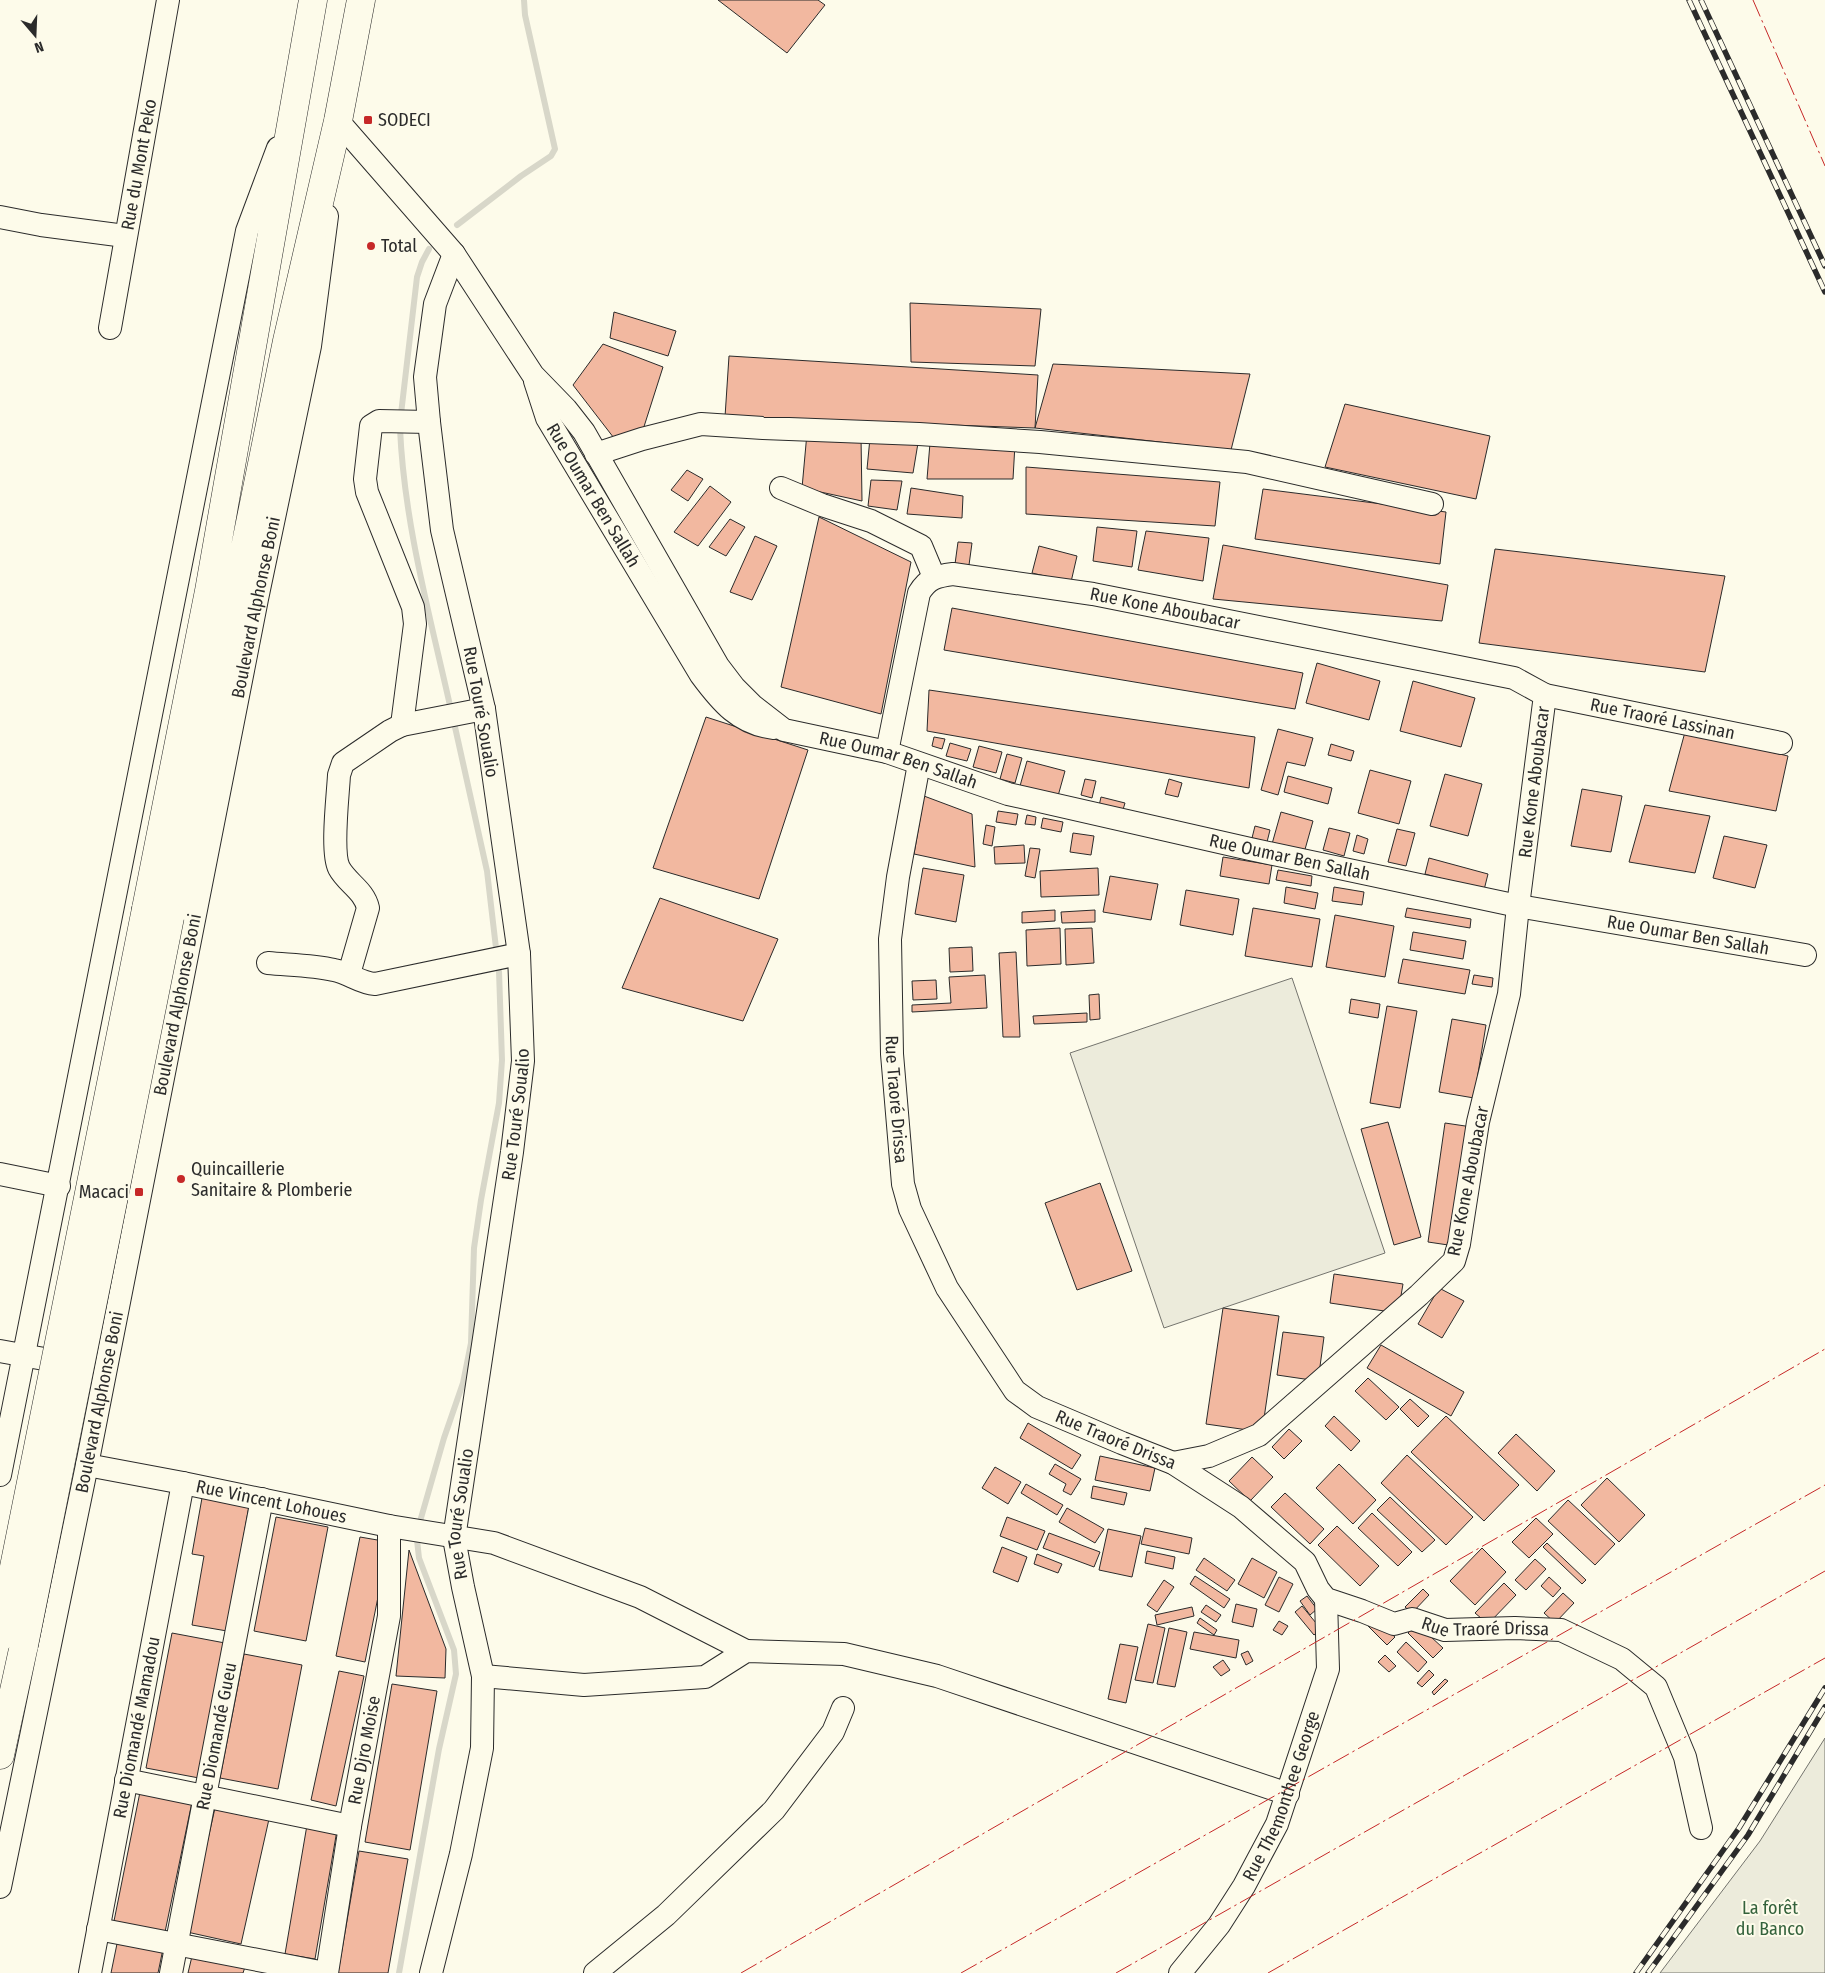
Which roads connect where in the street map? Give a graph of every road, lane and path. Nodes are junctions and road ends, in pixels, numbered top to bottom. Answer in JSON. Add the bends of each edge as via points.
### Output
{"nodes":[{"id":1,"x":313,"y":0,"type":"edge"},
{"id":2,"x":361,"y":0,"type":"edge"},
{"id":3,"x":164,"y":1,"type":"edge"},
{"id":4,"x":294,"y":105,"type":"junction"},
{"id":5,"x":338,"y":120,"type":"junction"},
{"id":6,"x":0,"y":217,"type":"edge"},
{"id":7,"x":126,"y":236,"type":"junction"},
{"id":8,"x":454,"y":254,"type":"junction"},
{"id":9,"x":110,"y":328,"type":"dead end"},
{"id":10,"x":533,"y":375,"type":"junction"},
{"id":11,"x":429,"y":422,"type":"junction"},
{"id":12,"x":596,"y":454,"type":"junction"},
{"id":13,"x":781,"y":488,"type":"dead end"},
{"id":14,"x":1432,"y":504,"type":"dead end"},
{"id":15,"x":934,"y":577,"type":"junction"},
{"id":16,"x":1546,"y":695,"type":"junction"},
{"id":17,"x":484,"y":709,"type":"junction"},
{"id":18,"x":402,"y":725,"type":"junction"},
{"id":19,"x":784,"y":730,"type":"junction"},
{"id":20,"x":1781,"y":743,"type":"dead end"},
{"id":21,"x":886,"y":752,"type":"junction"},
{"id":22,"x":919,"y":764,"type":"junction"},
{"id":23,"x":1518,"y":906,"type":"junction"},
{"id":24,"x":158,"y":913,"type":"junction"},
{"id":25,"x":519,"y":954,"type":"junction"},
{"id":26,"x":1804,"y":956,"type":"dead end"},
{"id":27,"x":268,"y":963,"type":"dead end"},
{"id":28,"x":349,"y":974,"type":"junction"},
{"id":29,"x":0,"y":1174,"type":"edge"},
{"id":30,"x":58,"y":1186,"type":"junction"},
{"id":31,"x":0,"y":1351,"type":"edge"},
{"id":32,"x":25,"y":1356,"type":"junction"},
{"id":33,"x":105,"y":1370,"type":"junction"},
{"id":34,"x":1173,"y":1463,"type":"junction"},
{"id":35,"x":87,"y":1465,"type":"junction"},
{"id":36,"x":0,"y":1475,"type":"edge"},
{"id":37,"x":183,"y":1482,"type":"junction"},
{"id":38,"x":262,"y":1499,"type":"junction"},
{"id":39,"x":389,"y":1526,"type":"junction"},
{"id":40,"x":454,"y":1538,"type":"junction"},
{"id":41,"x":1326,"y":1599,"type":"junction"},
{"id":42,"x":12,"y":1641,"type":"edge"},
{"id":43,"x":746,"y":1651,"type":"junction"},
{"id":44,"x":483,"y":1676,"type":"junction"},
{"id":45,"x":843,"y":1708,"type":"dead end"},
{"id":46,"x":0,"y":1755,"type":"edge"},
{"id":47,"x":126,"y":1780,"type":"junction"},
{"id":48,"x":1288,"y":1794,"type":"junction"},
{"id":49,"x":204,"y":1796,"type":"junction"},
{"id":50,"x":350,"y":1826,"type":"junction"},
{"id":51,"x":1701,"y":1828,"type":"dead end"},
{"id":52,"x":0,"y":1887,"type":"edge"},
{"id":53,"x":98,"y":1929,"type":"junction"},
{"id":54,"x":176,"y":1944,"type":"junction"},
{"id":55,"x":249,"y":1966,"type":"edge"},
{"id":56,"x":90,"y":1973,"type":"edge"},
{"id":57,"x":171,"y":1973,"type":"edge"},
{"id":58,"x":326,"y":1973,"type":"edge"},
{"id":59,"x":431,"y":1973,"type":"edge"},
{"id":60,"x":594,"y":1973,"type":"edge"},
{"id":61,"x":1180,"y":1973,"type":"edge"}],
"edges":[{"from":1,"to":4,"type":"main road","name":"Boulevard Alphonse Boni"},
{"from":2,"to":5,"type":"main road","name":"Boulevard Alphonse Boni"},
{"from":3,"to":7,"type":"street","name":"Rue du Mont Peko"},
{"from":4,"to":24,"type":"main road","name":"Boulevard Alphonse Boni"},
{"from":4,"to":30,"type":"street","name":"Boulevard Alphonse Boni","via":[[247,231]]},
{"from":5,"to":8,"type":"street","name":"Rue Oumar Ben Sallah"},
{"from":5,"to":24,"type":"main road","name":"Boulevard Alphonse Boni"},
{"from":5,"to":33,"type":"street","name":"Boulevard Alphonse Boni","via":[[310,346]]},
{"from":6,"to":7,"type":"street"},
{"from":7,"to":9,"type":"street","name":"Rue du Mont Peko"},
{"from":8,"to":10,"type":"street","name":"Rue Oumar Ben Sallah"},
{"from":8,"to":11,"type":"street","name":"Rue Touré Soualio","via":[[435,304],[425,377]]},
{"from":10,"to":12,"type":"street","name":"Rue Oumar Ben Sallah","via":[[566,409]]},
{"from":10,"to":19,"type":"street","name":"Rue Oumar Ben Sallah","via":[[547,418],[716,697],[737,716],[765,727]]},
{"from":11,"to":17,"type":"street","name":"Rue Touré Soualio","via":[[442,530]]},
{"from":11,"to":18,"type":"street","via":[[379,421],[372,426],[365,479],[367,492],[413,607],[415,624]]},
{"from":12,"to":14,"type":"street","via":[[701,424],[919,434],[1248,462]]},
{"from":12,"to":19,"type":"street","name":"Rue Oumar Ben Sallah","via":[[718,666],[753,706]]},
{"from":13,"to":15,"type":"street","via":[[871,520],[921,546]]},
{"from":15,"to":16,"type":"street","name":"Rue Kone Aboubacar","via":[[953,574],[1093,594],[1514,678]]},
{"from":15,"to":21,"type":"street","via":[[919,593]]},
{"from":16,"to":20,"type":"street","name":"Rue Traoré Lassinan"},
{"from":16,"to":23,"type":"street","name":"Rue Kone Aboubacar"},
{"from":17,"to":18,"type":"street"},
{"from":17,"to":25,"type":"street","name":"Rue Touré Soualio"},
{"from":18,"to":28,"type":"street","via":[[343,762],[338,775],[335,855],[339,868],[362,894],[368,908]]},
{"from":19,"to":21,"type":"street","name":"Rue Oumar Ben Sallah"},
{"from":21,"to":22,"type":"street","name":"Rue Oumar Ben Sallah"},
{"from":22,"to":23,"type":"street","name":"Rue Oumar Ben Sallah","via":[[1008,794]]},
{"from":22,"to":34,"type":"street","name":"Rue Traoré Drissa","via":[[890,940],[892,1054],[904,1184],[910,1209],[947,1288],[1015,1391],[1037,1407]]},
{"from":23,"to":26,"type":"street","name":"Rue Oumar Ben Sallah"},
{"from":23,"to":34,"type":"street","name":"Rue Kone Aboubacar","via":[[1509,994],[1478,1122],[1454,1261],[1260,1435],[1210,1456]]},
{"from":24,"to":42,"type":"main road","name":"Boulevard Alphonse Boni","bridge":true},
{"from":25,"to":28,"type":"street","via":[[375,984],[365,984]]},
{"from":25,"to":40,"type":"street","name":"Rue Touré Soualio","via":[[522,1061],[512,1152]]},
{"from":27,"to":28,"type":"street"},
{"from":29,"to":30,"type":"street"},
{"from":30,"to":32,"type":"street","name":"Boulevard Alphonse Boni"},
{"from":31,"to":32,"type":"street"},
{"from":32,"to":33,"type":"street"},
{"from":32,"to":36,"type":"street","name":"Boulevard Alphonse Boni"},
{"from":33,"to":35,"type":"street","name":"Boulevard Alphonse Boni"},
{"from":34,"to":41,"type":"street","name":"Rue Traoré Drissa","via":[[1241,1507],[1305,1562]]},
{"from":35,"to":37,"type":"street","name":"Rue Vincent Lohoues"},
{"from":35,"to":52,"type":"street","name":"Boulevard Alphonse Boni"},
{"from":37,"to":38,"type":"street","name":"Rue Vincent Lohoues"},
{"from":37,"to":47,"type":"street","name":"Rue Diomandé Mamadou"},
{"from":38,"to":39,"type":"street","name":"Rue Vincent Lohoues"},
{"from":38,"to":49,"type":"street","name":"Rue Diomandé Gueu"},
{"from":39,"to":40,"type":"street","name":"Rue Vincent Lohoues"},
{"from":39,"to":50,"type":"street","name":"Rue Djro Moise","via":[[389,1616]]},
{"from":40,"to":43,"type":"street","name":"Rue Vincent Lohoues","via":[[494,1543],[640,1597]]},
{"from":40,"to":44,"type":"street","name":"Rue Touré Soualio"},
{"from":41,"to":48,"type":"street","name":"Rue Themonthee George","via":[[1328,1669]]},
{"from":41,"to":51,"type":"street","name":"Rue Traoré Drissa","via":[[1394,1624],[1412,1619],[1445,1630],[1561,1630],[1622,1660],[1656,1686],[1685,1757]]},
{"from":42,"to":46,"type":"main road","name":"Boulevard Alphonse Boni"},
{"from":43,"to":44,"type":"street","via":[[705,1677],[584,1685]]},
{"from":43,"to":48,"type":"street","via":[[844,1654],[936,1676]]},
{"from":44,"to":59,"type":"street","name":"Rue Touré Soualio","via":[[482,1748],[461,1854]]},
{"from":45,"to":60,"type":"street","via":[[833,1732],[774,1810],[666,1915]]},
{"from":47,"to":49,"type":"street"},
{"from":47,"to":53,"type":"street","name":"Rue Diomandé Mamadou"},
{"from":48,"to":61,"type":"street","name":"Rue Themonthee George","via":[[1277,1824],[1244,1886],[1219,1925]]},
{"from":49,"to":50,"type":"street"},
{"from":49,"to":54,"type":"street","name":"Rue Diomandé Gueu"},
{"from":50,"to":58,"type":"street","name":"Rue Djro Moise"},
{"from":53,"to":54,"type":"street"},
{"from":53,"to":56,"type":"street","name":"Rue Diomandé Mamadou"},
{"from":54,"to":55,"type":"street"},
{"from":54,"to":57,"type":"street","name":"Rue Diomandé Gueu"},
{"from":55,"to":58,"type":"street"}]}
